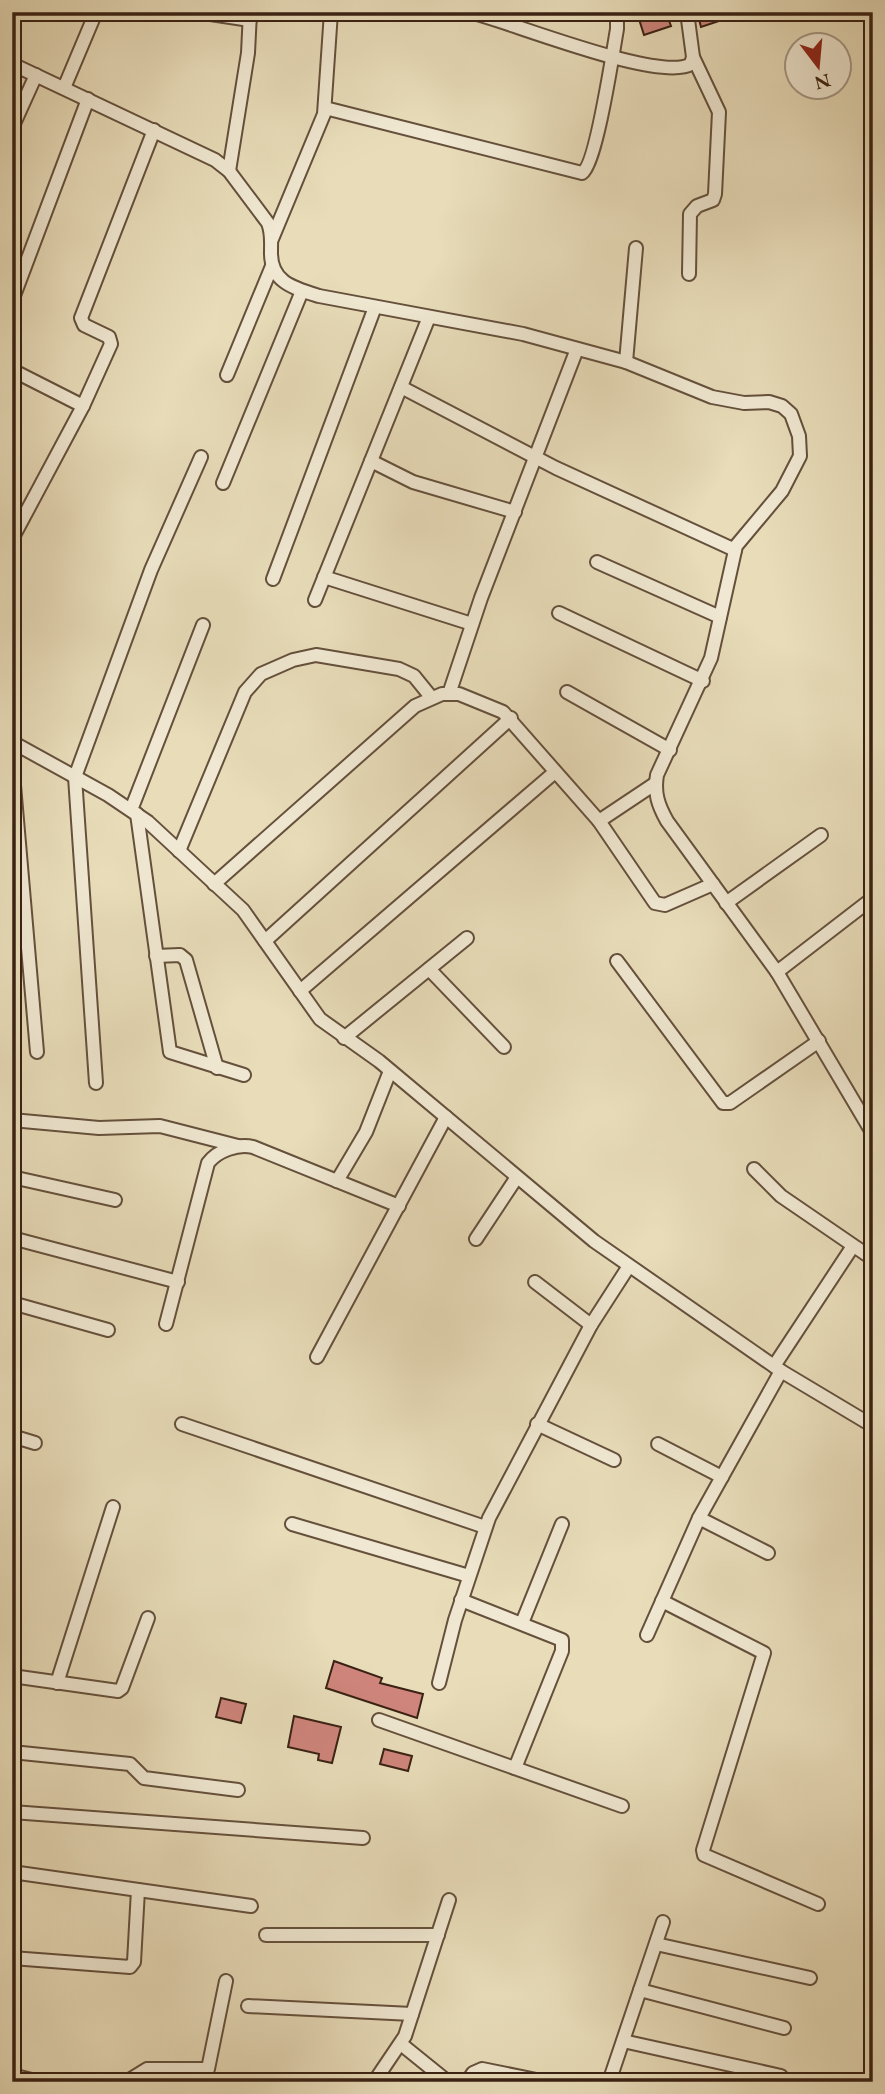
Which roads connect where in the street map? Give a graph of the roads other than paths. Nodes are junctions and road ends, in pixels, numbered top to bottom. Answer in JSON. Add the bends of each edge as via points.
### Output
{"nodes":[{"id":1,"x":96,"y":12,"type":"edge"},
{"id":2,"x":331,"y":12,"type":"edge"},
{"id":3,"x":470,"y":12,"type":"edge"},
{"id":4,"x":687,"y":12,"type":"edge"},
{"id":5,"x":204,"y":13,"type":"edge"},
{"id":6,"x":615,"y":14,"type":"edge"},
{"id":7,"x":250,"y":16,"type":"edge"},
{"id":8,"x":611,"y":57,"type":"junction"},
{"id":9,"x":694,"y":57,"type":"junction"},
{"id":10,"x":12,"y":64,"type":"edge"},
{"id":11,"x":36,"y":75,"type":"junction"},
{"id":12,"x":64,"y":88,"type":"junction"},
{"id":13,"x":88,"y":99,"type":"junction"},
{"id":14,"x":325,"y":108,"type":"junction"},
{"id":15,"x":12,"y":128,"type":"edge"},
{"id":16,"x":154,"y":130,"type":"junction"},
{"id":17,"x":229,"y":171,"type":"junction"},
{"id":18,"x":272,"y":239,"type":"junction"},
{"id":19,"x":636,"y":248,"type":"dead end"},
{"id":20,"x":272,"y":266,"type":"junction"},
{"id":21,"x":689,"y":274,"type":"dead end"},
{"id":22,"x":302,"y":291,"type":"junction"},
{"id":23,"x":12,"y":301,"type":"edge"},
{"id":24,"x":375,"y":307,"type":"junction"},
{"id":25,"x":429,"y":317,"type":"junction"},
{"id":26,"x":578,"y":349,"type":"junction"},
{"id":27,"x":626,"y":362,"type":"junction"},
{"id":28,"x":12,"y":370,"type":"edge"},
{"id":29,"x":227,"y":375,"type":"dead end"},
{"id":30,"x":401,"y":387,"type":"junction"},
{"id":31,"x":83,"y":406,"type":"junction"},
{"id":32,"x":201,"y":457,"type":"dead end"},
{"id":33,"x":537,"y":458,"type":"junction"},
{"id":34,"x":371,"y":461,"type":"junction"},
{"id":35,"x":223,"y":483,"type":"dead end"},
{"id":36,"x":515,"y":512,"type":"junction"},
{"id":37,"x":12,"y":539,"type":"edge"},
{"id":38,"x":735,"y":550,"type":"junction"},
{"id":39,"x":597,"y":562,"type":"dead end"},
{"id":40,"x":324,"y":577,"type":"junction"},
{"id":41,"x":273,"y":579,"type":"dead end"},
{"id":42,"x":315,"y":600,"type":"dead end"},
{"id":43,"x":559,"y":613,"type":"dead end"},
{"id":44,"x":720,"y":617,"type":"junction"},
{"id":45,"x":472,"y":624,"type":"junction"},
{"id":46,"x":203,"y":625,"type":"dead end"},
{"id":47,"x":703,"y":681,"type":"junction"},
{"id":48,"x":567,"y":692,"type":"dead end"},
{"id":49,"x":449,"y":694,"type":"junction"},
{"id":50,"x":431,"y":697,"type":"junction"},
{"id":51,"x":511,"y":718,"type":"junction"},
{"id":52,"x":12,"y":742,"type":"edge"},
{"id":53,"x":670,"y":750,"type":"junction"},
{"id":54,"x":12,"y":762,"type":"edge"},
{"id":55,"x":555,"y":772,"type":"junction"},
{"id":56,"x":75,"y":777,"type":"junction"},
{"id":57,"x":656,"y":783,"type":"junction"},
{"id":58,"x":134,"y":812,"type":"junction"},
{"id":59,"x":599,"y":821,"type":"junction"},
{"id":60,"x":821,"y":835,"type":"dead end"},
{"id":61,"x":179,"y":851,"type":"junction"},
{"id":62,"x":214,"y":884,"type":"junction"},
{"id":63,"x":713,"y":884,"type":"junction"},
{"id":64,"x":873,"y":898,"type":"edge"},
{"id":65,"x":726,"y":903,"type":"junction"},
{"id":66,"x":467,"y":938,"type":"dead end"},
{"id":67,"x":265,"y":941,"type":"junction"},
{"id":68,"x":156,"y":956,"type":"junction"},
{"id":69,"x":617,"y":961,"type":"dead end"},
{"id":70,"x":429,"y":969,"type":"junction"},
{"id":71,"x":777,"y":972,"type":"junction"},
{"id":72,"x":300,"y":991,"type":"junction"},
{"id":73,"x":344,"y":1038,"type":"junction"},
{"id":74,"x":820,"y":1041,"type":"junction"},
{"id":75,"x":504,"y":1047,"type":"dead end"},
{"id":76,"x":37,"y":1052,"type":"dead end"},
{"id":77,"x":217,"y":1068,"type":"junction"},
{"id":78,"x":390,"y":1071,"type":"junction"},
{"id":79,"x":244,"y":1075,"type":"dead end"},
{"id":80,"x":96,"y":1083,"type":"dead end"},
{"id":81,"x":446,"y":1117,"type":"junction"},
{"id":82,"x":12,"y":1120,"type":"edge"},
{"id":83,"x":873,"y":1134,"type":"edge"},
{"id":84,"x":239,"y":1146,"type":"junction"},
{"id":85,"x":754,"y":1169,"type":"dead end"},
{"id":86,"x":12,"y":1177,"type":"edge"},
{"id":87,"x":517,"y":1177,"type":"junction"},
{"id":88,"x":337,"y":1181,"type":"junction"},
{"id":89,"x":115,"y":1200,"type":"dead end"},
{"id":90,"x":399,"y":1206,"type":"junction"},
{"id":91,"x":12,"y":1238,"type":"edge"},
{"id":92,"x":476,"y":1239,"type":"dead end"},
{"id":93,"x":853,"y":1246,"type":"junction"},
{"id":94,"x":873,"y":1259,"type":"edge"},
{"id":95,"x":629,"y":1266,"type":"junction"},
{"id":96,"x":178,"y":1282,"type":"junction"},
{"id":97,"x":535,"y":1282,"type":"dead end"},
{"id":98,"x":12,"y":1303,"type":"edge"},
{"id":99,"x":166,"y":1324,"type":"dead end"},
{"id":100,"x":591,"y":1325,"type":"junction"},
{"id":101,"x":108,"y":1330,"type":"dead end"},
{"id":102,"x":317,"y":1357,"type":"dead end"},
{"id":103,"x":778,"y":1369,"type":"junction"},
{"id":104,"x":182,"y":1424,"type":"dead end"},
{"id":105,"x":537,"y":1424,"type":"junction"},
{"id":106,"x":873,"y":1426,"type":"edge"},
{"id":107,"x":12,"y":1436,"type":"edge"},
{"id":108,"x":35,"y":1443,"type":"dead end"},
{"id":109,"x":658,"y":1444,"type":"dead end"},
{"id":110,"x":614,"y":1460,"type":"dead end"},
{"id":111,"x":722,"y":1477,"type":"junction"},
{"id":112,"x":113,"y":1507,"type":"dead end"},
{"id":113,"x":699,"y":1518,"type":"junction"},
{"id":114,"x":292,"y":1524,"type":"dead end"},
{"id":115,"x":562,"y":1524,"type":"dead end"},
{"id":116,"x":485,"y":1527,"type":"junction"},
{"id":117,"x":768,"y":1553,"type":"dead end"},
{"id":118,"x":469,"y":1576,"type":"junction"},
{"id":119,"x":461,"y":1600,"type":"junction"},
{"id":120,"x":662,"y":1601,"type":"junction"},
{"id":121,"x":148,"y":1618,"type":"dead end"},
{"id":122,"x":522,"y":1623,"type":"junction"},
{"id":123,"x":647,"y":1635,"type":"dead end"},
{"id":124,"x":12,"y":1676,"type":"edge"},
{"id":125,"x":57,"y":1683,"type":"junction"},
{"id":126,"x":439,"y":1683,"type":"dead end"},
{"id":127,"x":379,"y":1720,"type":"dead end"},
{"id":128,"x":12,"y":1752,"type":"edge"},
{"id":129,"x":515,"y":1768,"type":"junction"},
{"id":130,"x":238,"y":1790,"type":"dead end"},
{"id":131,"x":622,"y":1805,"type":"dead end"},
{"id":132,"x":12,"y":1812,"type":"edge"},
{"id":133,"x":363,"y":1838,"type":"dead end"},
{"id":134,"x":12,"y":1872,"type":"edge"},
{"id":135,"x":138,"y":1890,"type":"junction"},
{"id":136,"x":449,"y":1900,"type":"dead end"},
{"id":137,"x":818,"y":1904,"type":"dead end"},
{"id":138,"x":251,"y":1906,"type":"dead end"},
{"id":139,"x":663,"y":1922,"type":"dead end"},
{"id":140,"x":438,"y":1935,"type":"junction"},
{"id":141,"x":266,"y":1936,"type":"dead end"},
{"id":142,"x":656,"y":1944,"type":"junction"},
{"id":143,"x":12,"y":1958,"type":"edge"},
{"id":144,"x":810,"y":1978,"type":"dead end"},
{"id":145,"x":226,"y":1981,"type":"dead end"},
{"id":146,"x":640,"y":1990,"type":"junction"},
{"id":147,"x":248,"y":2006,"type":"dead end"},
{"id":148,"x":412,"y":2014,"type":"junction"},
{"id":149,"x":784,"y":2028,"type":"dead end"},
{"id":150,"x":623,"y":2041,"type":"junction"},
{"id":151,"x":401,"y":2044,"type":"junction"},
{"id":152,"x":12,"y":2075,"type":"edge"},
{"id":153,"x":781,"y":2076,"type":"dead end"},
{"id":154,"x":39,"y":2082,"type":"edge"},
{"id":155,"x":126,"y":2082,"type":"edge"},
{"id":156,"x":374,"y":2082,"type":"edge"},
{"id":157,"x":449,"y":2082,"type":"edge"},
{"id":158,"x":467,"y":2082,"type":"edge"},
{"id":159,"x":546,"y":2082,"type":"edge"},
{"id":160,"x":608,"y":2082,"type":"edge"}],
"edges":[{"from":1,"to":12,"type":"street"},
{"from":2,"to":14,"type":"street"},
{"from":3,"to":8,"type":"street"},
{"from":4,"to":9,"type":"street"},
{"from":5,"to":7,"type":"street"},
{"from":6,"to":8,"type":"street"},
{"from":7,"to":17,"type":"street"},
{"from":8,"to":9,"type":"street","via":[[678,69],[691,64]]},
{"from":8,"to":14,"type":"street","via":[[589,168],[582,173]]},
{"from":9,"to":21,"type":"street","via":[[715,100],[720,124],[713,200],[690,214]]},
{"from":10,"to":11,"type":"street"},
{"from":11,"to":12,"type":"street"},
{"from":11,"to":15,"type":"street"},
{"from":12,"to":13,"type":"street"},
{"from":13,"to":16,"type":"street"},
{"from":13,"to":23,"type":"street"},
{"from":14,"to":18,"type":"street"},
{"from":16,"to":17,"type":"street"},
{"from":16,"to":31,"type":"street","via":[[82,315],[84,325],[111,340]]},
{"from":17,"to":18,"type":"street","via":[[268,223]]},
{"from":18,"to":20,"type":"street"},
{"from":19,"to":27,"type":"street"},
{"from":20,"to":22,"type":"street","via":[[278,279]]},
{"from":20,"to":29,"type":"street"},
{"from":22,"to":24,"type":"street"},
{"from":22,"to":35,"type":"street"},
{"from":24,"to":25,"type":"street"},
{"from":24,"to":41,"type":"street"},
{"from":25,"to":26,"type":"street"},
{"from":25,"to":30,"type":"street"},
{"from":26,"to":27,"type":"street"},
{"from":26,"to":33,"type":"street"},
{"from":27,"to":38,"type":"street","via":[[727,402],[769,402],[791,414],[799,436],[797,466]]},
{"from":28,"to":31,"type":"street"},
{"from":30,"to":33,"type":"street"},
{"from":30,"to":34,"type":"street"},
{"from":31,"to":37,"type":"street"},
{"from":32,"to":56,"type":"street","via":[[151,570]]},
{"from":33,"to":36,"type":"street"},
{"from":33,"to":38,"type":"street"},
{"from":34,"to":36,"type":"street","via":[[413,482]]},
{"from":34,"to":40,"type":"street"},
{"from":36,"to":45,"type":"street"},
{"from":38,"to":44,"type":"street"},
{"from":39,"to":44,"type":"street"},
{"from":40,"to":42,"type":"street"},
{"from":40,"to":45,"type":"street"},
{"from":43,"to":47,"type":"street"},
{"from":44,"to":47,"type":"street"},
{"from":45,"to":49,"type":"street"},
{"from":46,"to":58,"type":"street"},
{"from":47,"to":53,"type":"street"},
{"from":48,"to":53,"type":"street"},
{"from":49,"to":50,"type":"street"},
{"from":49,"to":51,"type":"street"},
{"from":50,"to":61,"type":"street","via":[[414,676],[399,669],[316,656],[261,674],[245,692]]},
{"from":50,"to":62,"type":"street","via":[[415,706]]},
{"from":51,"to":55,"type":"street"},
{"from":51,"to":67,"type":"street"},
{"from":52,"to":56,"type":"street"},
{"from":53,"to":57,"type":"street"},
{"from":54,"to":76,"type":"street"},
{"from":55,"to":59,"type":"street"},
{"from":55,"to":72,"type":"street"},
{"from":56,"to":58,"type":"street"},
{"from":56,"to":80,"type":"street"},
{"from":57,"to":59,"type":"street"},
{"from":57,"to":63,"type":"street","via":[[657,803],[667,821]]},
{"from":58,"to":61,"type":"street"},
{"from":58,"to":68,"type":"street"},
{"from":59,"to":63,"type":"street","via":[[655,904],[665,905]]},
{"from":60,"to":65,"type":"street"},
{"from":61,"to":62,"type":"street"},
{"from":62,"to":67,"type":"street","via":[[243,910]]},
{"from":63,"to":65,"type":"street"},
{"from":64,"to":71,"type":"street"},
{"from":65,"to":71,"type":"street"},
{"from":66,"to":70,"type":"street"},
{"from":67,"to":72,"type":"street"},
{"from":68,"to":77,"type":"street","via":[[186,960]]},
{"from":68,"to":77,"type":"street","via":[[170,1052]]},
{"from":69,"to":74,"type":"street","via":[[723,1103]]},
{"from":70,"to":73,"type":"street"},
{"from":70,"to":75,"type":"street"},
{"from":71,"to":74,"type":"street"},
{"from":72,"to":73,"type":"street","via":[[320,1018]]},
{"from":73,"to":78,"type":"street"},
{"from":74,"to":83,"type":"street"},
{"from":77,"to":79,"type":"street"},
{"from":78,"to":81,"type":"street"},
{"from":78,"to":88,"type":"street","via":[[366,1132]]},
{"from":81,"to":87,"type":"street"},
{"from":81,"to":90,"type":"street"},
{"from":82,"to":84,"type":"street","via":[[110,1129],[160,1126]]},
{"from":84,"to":88,"type":"street","via":[[253,1147]]},
{"from":84,"to":96,"type":"street","via":[[208,1163]]},
{"from":85,"to":93,"type":"street","via":[[781,1196]]},
{"from":86,"to":89,"type":"street"},
{"from":87,"to":92,"type":"street"},
{"from":87,"to":95,"type":"street"},
{"from":88,"to":90,"type":"street"},
{"from":90,"to":102,"type":"street"},
{"from":91,"to":96,"type":"street"},
{"from":93,"to":94,"type":"street"},
{"from":93,"to":103,"type":"street"},
{"from":95,"to":100,"type":"street"},
{"from":95,"to":103,"type":"street"},
{"from":96,"to":99,"type":"street"},
{"from":97,"to":100,"type":"street"},
{"from":98,"to":101,"type":"street"},
{"from":100,"to":105,"type":"street"},
{"from":103,"to":106,"type":"street"},
{"from":103,"to":111,"type":"street"},
{"from":104,"to":116,"type":"street"},
{"from":105,"to":110,"type":"street"},
{"from":105,"to":116,"type":"street"},
{"from":107,"to":108,"type":"street"},
{"from":109,"to":111,"type":"street"},
{"from":111,"to":113,"type":"street"},
{"from":112,"to":125,"type":"street"},
{"from":113,"to":117,"type":"street"},
{"from":113,"to":120,"type":"street"},
{"from":114,"to":118,"type":"street"},
{"from":115,"to":122,"type":"street"},
{"from":116,"to":118,"type":"street"},
{"from":118,"to":119,"type":"street"},
{"from":119,"to":122,"type":"street"},
{"from":119,"to":126,"type":"street"},
{"from":120,"to":123,"type":"street"},
{"from":120,"to":137,"type":"street","via":[[764,1653],[704,1855]]},
{"from":121,"to":125,"type":"street","via":[[118,1691]]},
{"from":122,"to":129,"type":"street","via":[[559,1637],[564,1646]]},
{"from":124,"to":125,"type":"street"},
{"from":127,"to":129,"type":"street"},
{"from":128,"to":130,"type":"street","via":[[130,1764],[144,1778]]},
{"from":129,"to":131,"type":"street"},
{"from":132,"to":133,"type":"street"},
{"from":134,"to":135,"type":"street"},
{"from":135,"to":138,"type":"street"},
{"from":135,"to":143,"type":"street","via":[[130,1967]]},
{"from":136,"to":140,"type":"street"},
{"from":139,"to":142,"type":"street"},
{"from":140,"to":141,"type":"street"},
{"from":140,"to":148,"type":"street"},
{"from":142,"to":144,"type":"street"},
{"from":142,"to":146,"type":"street"},
{"from":145,"to":155,"type":"street","via":[[208,2069],[146,2069]]},
{"from":146,"to":149,"type":"street"},
{"from":146,"to":150,"type":"street"},
{"from":147,"to":148,"type":"street"},
{"from":148,"to":151,"type":"street"},
{"from":150,"to":153,"type":"street"},
{"from":150,"to":160,"type":"street"},
{"from":151,"to":156,"type":"street"},
{"from":151,"to":157,"type":"street"},
{"from":152,"to":154,"type":"street"},
{"from":158,"to":159,"type":"street","via":[[482,2069]]}]}
